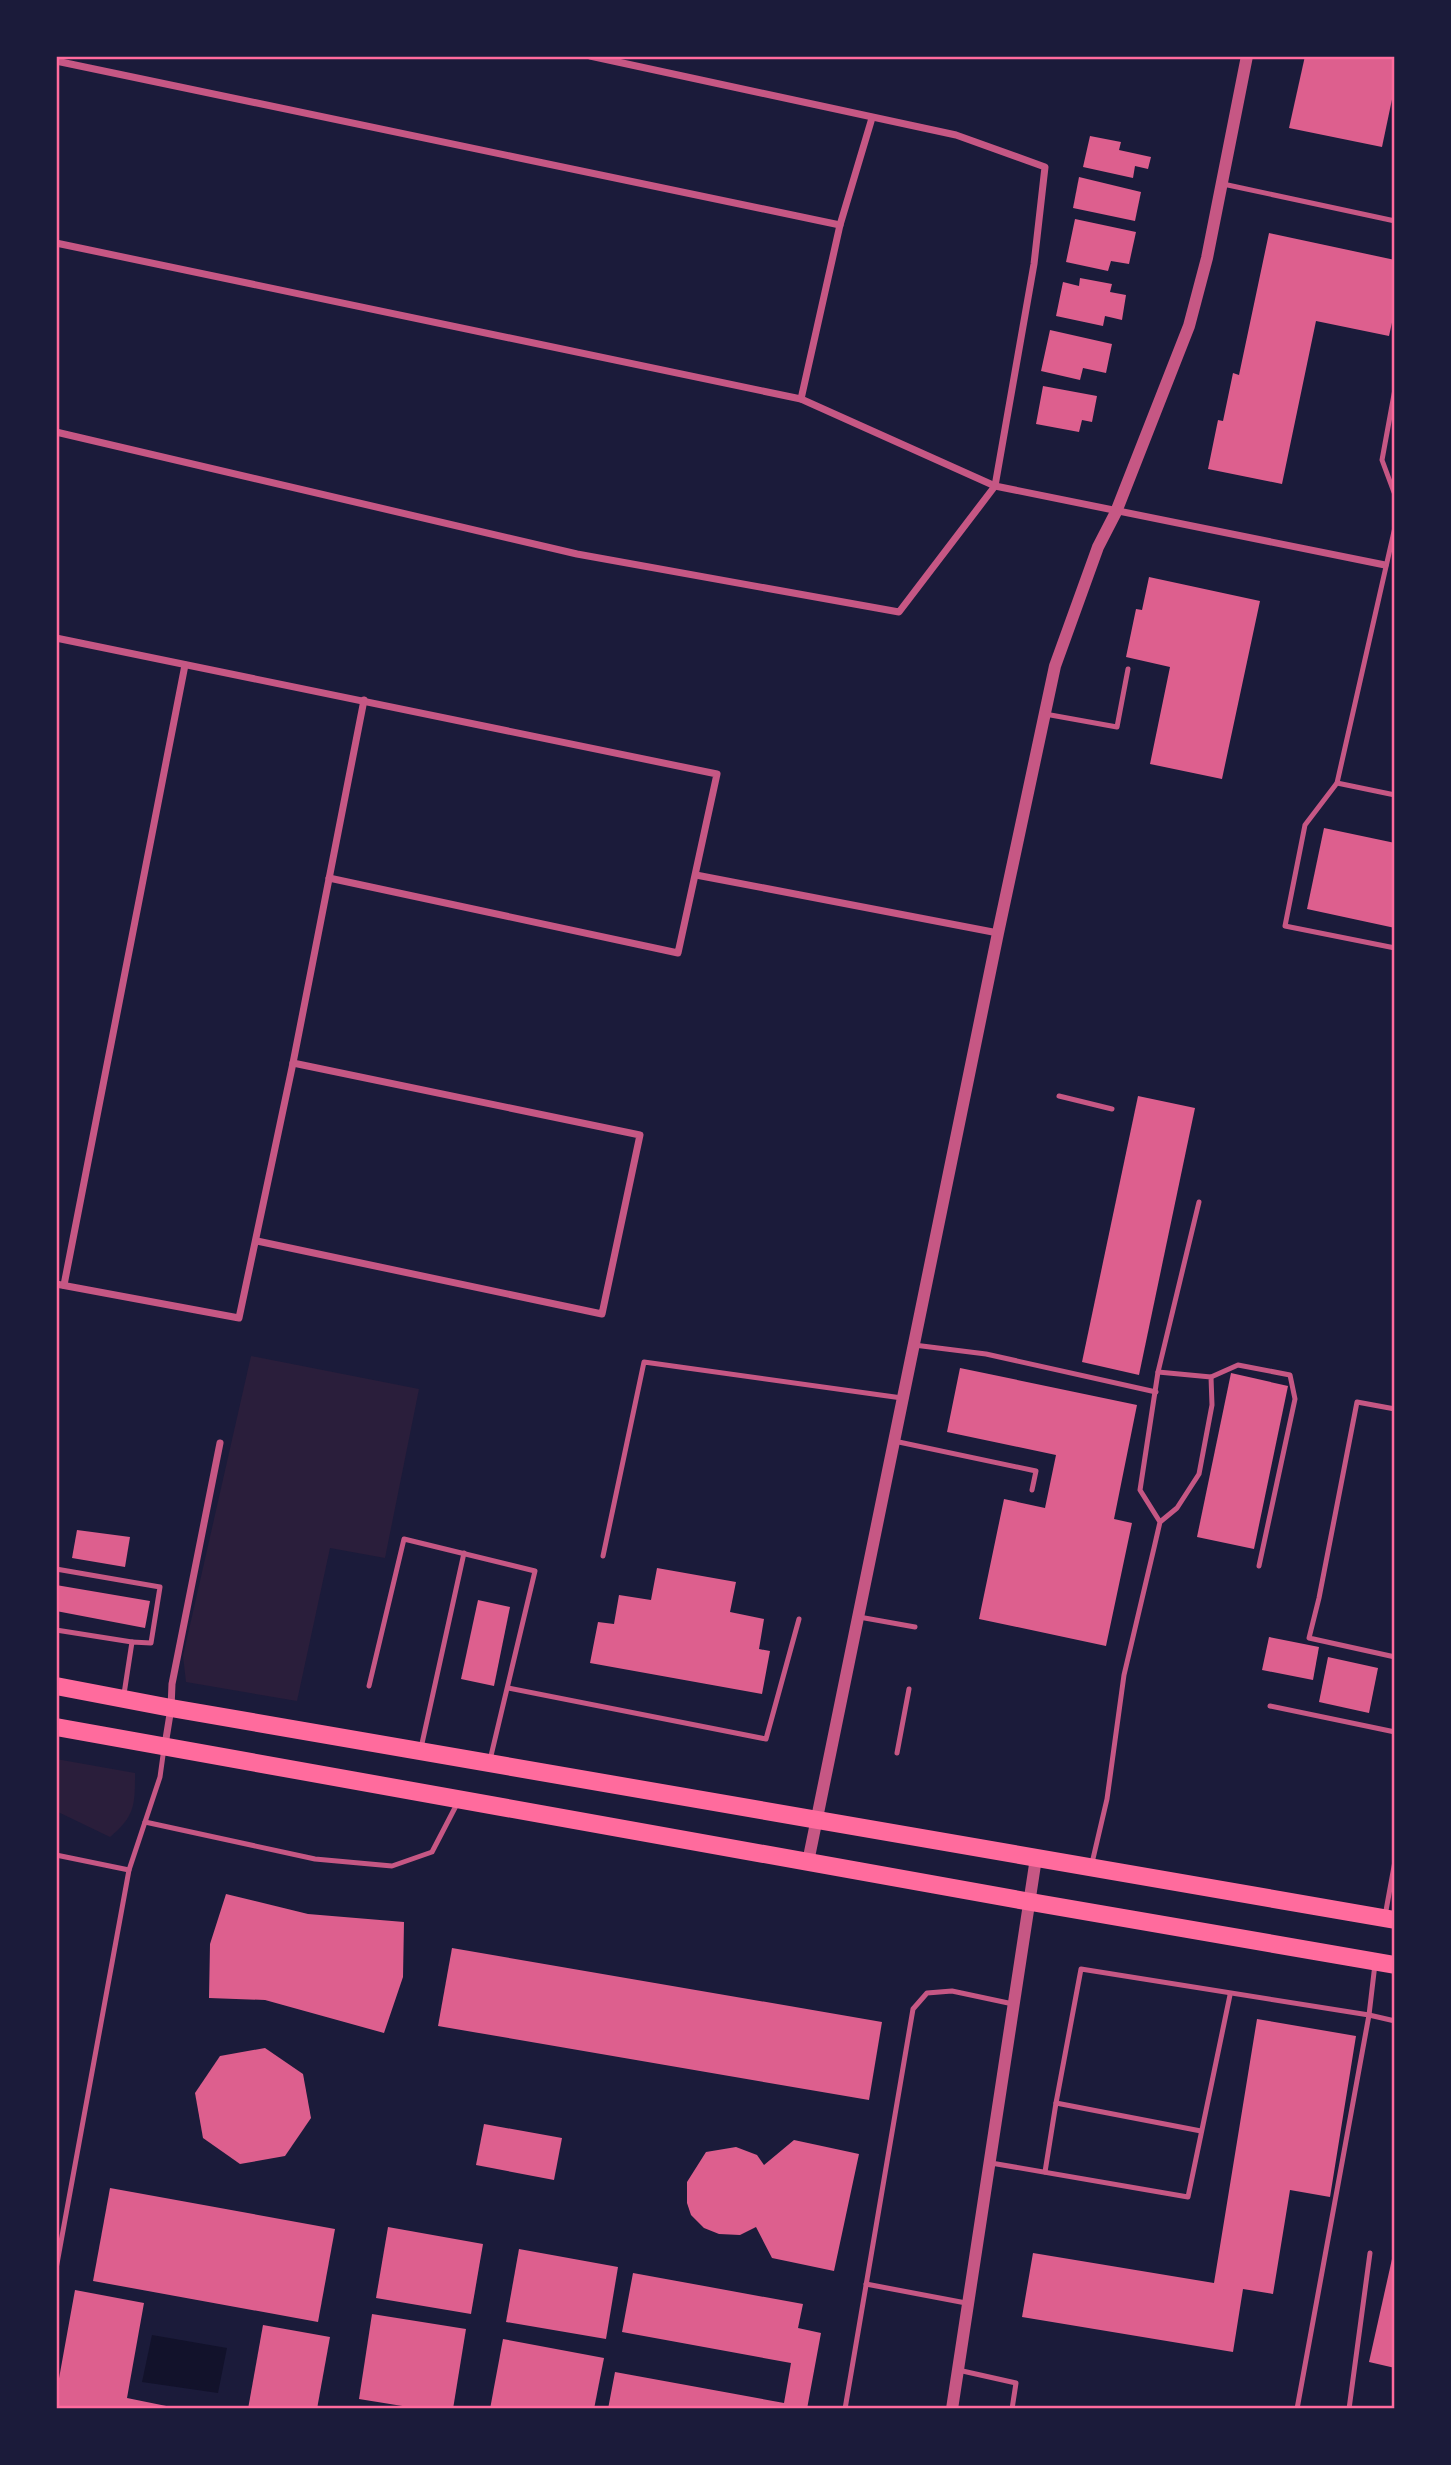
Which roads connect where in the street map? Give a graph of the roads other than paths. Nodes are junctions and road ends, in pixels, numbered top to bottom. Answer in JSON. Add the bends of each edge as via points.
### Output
{"nodes":[{"id":1,"x":590,"y":56,"type":"edge"},
{"id":2,"x":1247,"y":56,"type":"edge"},
{"id":3,"x":56,"y":61,"type":"edge"},
{"id":4,"x":872,"y":118,"type":"junction"},
{"id":5,"x":1220,"y":184,"type":"junction"},
{"id":6,"x":1395,"y":221,"type":"edge"},
{"id":7,"x":840,"y":225,"type":"junction"},
{"id":8,"x":56,"y":243,"type":"edge"},
{"id":9,"x":1395,"y":388,"type":"edge"},
{"id":10,"x":801,"y":399,"type":"junction"},
{"id":11,"x":56,"y":432,"type":"edge"},
{"id":12,"x":995,"y":486,"type":"junction"},
{"id":13,"x":1395,"y":495,"type":"edge"},
{"id":14,"x":1116,"y":512,"type":"junction"},
{"id":15,"x":1395,"y":527,"type":"edge"},
{"id":16,"x":1385,"y":565,"type":"junction"},
{"id":17,"x":56,"y":638,"type":"edge"},
{"id":18,"x":185,"y":665,"type":"junction"},
{"id":19,"x":1128,"y":669,"type":"dead end"},
{"id":20,"x":364,"y":700,"type":"junction"},
{"id":21,"x":1045,"y":714,"type":"junction"},
{"id":22,"x":1337,"y":783,"type":"junction"},
{"id":23,"x":1395,"y":795,"type":"edge"},
{"id":24,"x":696,"y":875,"type":"junction"},
{"id":25,"x":329,"y":878,"type":"junction"},
{"id":26,"x":998,"y":933,"type":"junction"},
{"id":27,"x":1395,"y":948,"type":"edge"},
{"id":28,"x":293,"y":1063,"type":"junction"},
{"id":29,"x":1059,"y":1096,"type":"dead end"},
{"id":30,"x":1112,"y":1109,"type":"dead end"},
{"id":31,"x":1199,"y":1202,"type":"dead end"},
{"id":32,"x":257,"y":1241,"type":"junction"},
{"id":33,"x":60,"y":1285,"type":"edge"},
{"id":34,"x":914,"y":1345,"type":"junction"},
{"id":35,"x":1158,"y":1372,"type":"junction"},
{"id":36,"x":1211,"y":1377,"type":"junction"},
{"id":37,"x":1156,"y":1392,"type":"junction"},
{"id":38,"x":902,"y":1398,"type":"junction"},
{"id":39,"x":1395,"y":1409,"type":"edge"},
{"id":40,"x":894,"y":1441,"type":"junction"},
{"id":41,"x":220,"y":1443,"type":"dead end"},
{"id":42,"x":1032,"y":1490,"type":"dead end"},
{"id":43,"x":1160,"y":1522,"type":"junction"},
{"id":44,"x":464,"y":1553,"type":"junction"},
{"id":45,"x":603,"y":1556,"type":"dead end"},
{"id":46,"x":1259,"y":1566,"type":"dead end"},
{"id":47,"x":56,"y":1569,"type":"edge"},
{"id":48,"x":858,"y":1616,"type":"junction"},
{"id":49,"x":799,"y":1619,"type":"dead end"},
{"id":50,"x":915,"y":1627,"type":"dead end"},
{"id":51,"x":56,"y":1630,"type":"edge"},
{"id":52,"x":132,"y":1642,"type":"junction"},
{"id":53,"x":1395,"y":1648,"type":"edge"},
{"id":54,"x":1394,"y":1656,"type":"edge"},
{"id":55,"x":56,"y":1686,"type":"edge"},
{"id":56,"x":369,"y":1686,"type":"dead end"},
{"id":57,"x":508,"y":1688,"type":"junction"},
{"id":58,"x":909,"y":1689,"type":"dead end"},
{"id":59,"x":123,"y":1699,"type":"junction"},
{"id":60,"x":1270,"y":1706,"type":"dead end"},
{"id":61,"x":171,"y":1708,"type":"junction"},
{"id":62,"x":56,"y":1727,"type":"edge"},
{"id":63,"x":1395,"y":1732,"type":"edge"},
{"id":64,"x":164,"y":1748,"type":"junction"},
{"id":65,"x":420,"y":1751,"type":"junction"},
{"id":66,"x":897,"y":1753,"type":"dead end"},
{"id":67,"x":490,"y":1763,"type":"junction"},
{"id":68,"x":459,"y":1800,"type":"junction"},
{"id":69,"x":816,"y":1819,"type":"junction"},
{"id":70,"x":145,"y":1822,"type":"junction"},
{"id":71,"x":56,"y":1855,"type":"edge"},
{"id":72,"x":1036,"y":1858,"type":"junction"},
{"id":73,"x":1395,"y":1861,"type":"edge"},
{"id":74,"x":808,"y":1862,"type":"junction"},
{"id":75,"x":1091,"y":1868,"type":"junction"},
{"id":76,"x":129,"y":1870,"type":"junction"},
{"id":77,"x":1031,"y":1902,"type":"junction"},
{"id":78,"x":1390,"y":1919,"type":"edge"},
{"id":79,"x":1375,"y":1961,"type":"junction"},
{"id":80,"x":1395,"y":1965,"type":"edge"},
{"id":81,"x":1230,"y":1994,"type":"junction"},
{"id":82,"x":1013,"y":2004,"type":"junction"},
{"id":83,"x":1369,"y":2015,"type":"junction"},
{"id":84,"x":1395,"y":2021,"type":"edge"},
{"id":85,"x":1056,"y":2102,"type":"junction"},
{"id":86,"x":1201,"y":2131,"type":"junction"},
{"id":87,"x":989,"y":2162,"type":"junction"},
{"id":88,"x":1045,"y":2172,"type":"junction"},
{"id":89,"x":1370,"y":2253,"type":"dead end"},
{"id":90,"x":56,"y":2269,"type":"edge"},
{"id":91,"x":866,"y":2284,"type":"junction"},
{"id":92,"x":968,"y":2303,"type":"junction"},
{"id":93,"x":958,"y":2370,"type":"junction"},
{"id":94,"x":845,"y":2409,"type":"edge"},
{"id":95,"x":952,"y":2409,"type":"edge"},
{"id":96,"x":1012,"y":2409,"type":"edge"},
{"id":97,"x":1297,"y":2409,"type":"edge"},
{"id":98,"x":1349,"y":2409,"type":"edge"}],
"edges":[{"from":1,"to":4,"type":"street"},
{"from":2,"to":5,"type":"street"},
{"from":3,"to":7,"type":"street"},
{"from":4,"to":7,"type":"street"},
{"from":4,"to":12,"type":"street","via":[[956,135],[1045,167],[1034,264]]},
{"from":5,"to":6,"type":"lane"},
{"from":5,"to":14,"type":"street","via":[[1189,326]]},
{"from":7,"to":10,"type":"street"},
{"from":8,"to":10,"type":"street"},
{"from":9,"to":13,"type":"lane","via":[[1382,460]]},
{"from":10,"to":12,"type":"street"},
{"from":11,"to":12,"type":"street","via":[[577,554],[899,612]]},
{"from":12,"to":14,"type":"street"},
{"from":14,"to":16,"type":"street"},
{"from":14,"to":21,"type":"street","via":[[1073,613]]},
{"from":15,"to":16,"type":"lane"},
{"from":16,"to":22,"type":"lane"},
{"from":17,"to":18,"type":"street"},
{"from":18,"to":20,"type":"street"},
{"from":18,"to":33,"type":"street"},
{"from":19,"to":21,"type":"lane","via":[[1117,727]]},
{"from":20,"to":24,"type":"street","via":[[717,774]]},
{"from":20,"to":25,"type":"street"},
{"from":21,"to":26,"type":"street"},
{"from":22,"to":23,"type":"lane"},
{"from":22,"to":27,"type":"lane","via":[[1305,825],[1284,926]]},
{"from":24,"to":25,"type":"street","via":[[678,953]]},
{"from":24,"to":26,"type":"street"},
{"from":25,"to":28,"type":"street"},
{"from":26,"to":34,"type":"street"},
{"from":28,"to":32,"type":"street"},
{"from":28,"to":32,"type":"street","via":[[640,1135],[602,1314]]},
{"from":29,"to":30,"type":"lane"},
{"from":31,"to":35,"type":"lane"},
{"from":32,"to":33,"type":"street","via":[[239,1318]]},
{"from":34,"to":37,"type":"lane","via":[[986,1354]]},
{"from":34,"to":38,"type":"street"},
{"from":35,"to":36,"type":"lane"},
{"from":35,"to":37,"type":"lane"},
{"from":36,"to":43,"type":"lane","via":[[1212,1405],[1199,1475],[1177,1508]]},
{"from":36,"to":46,"type":"lane","via":[[1238,1365],[1290,1375],[1295,1399]]},
{"from":37,"to":43,"type":"lane","via":[[1140,1490]]},
{"from":38,"to":40,"type":"street"},
{"from":38,"to":45,"type":"lane","via":[[644,1362]]},
{"from":39,"to":54,"type":"lane","via":[[1357,1402],[1309,1638]]},
{"from":40,"to":42,"type":"lane","via":[[1036,1471]]},
{"from":40,"to":48,"type":"street"},
{"from":41,"to":61,"type":"street"},
{"from":43,"to":75,"type":"lane","via":[[1124,1675],[1107,1799]]},
{"from":44,"to":56,"type":"lane","via":[[404,1539]]},
{"from":44,"to":57,"type":"lane","via":[[535,1572]]},
{"from":44,"to":65,"type":"lane"},
{"from":47,"to":52,"type":"lane","via":[[160,1587],[151,1643]]},
{"from":48,"to":50,"type":"lane"},
{"from":48,"to":69,"type":"street"},
{"from":49,"to":57,"type":"lane","via":[[766,1739]]},
{"from":51,"to":52,"type":"lane"},
{"from":52,"to":59,"type":"lane"},
{"from":53,"to":54,"type":"lane"},
{"from":55,"to":59,"type":"main road"},
{"from":57,"to":67,"type":"lane"},
{"from":58,"to":66,"type":"lane"},
{"from":59,"to":61,"type":"main road"},
{"from":60,"to":63,"type":"lane"},
{"from":61,"to":64,"type":"street"},
{"from":61,"to":65,"type":"main road"},
{"from":62,"to":64,"type":"main road"},
{"from":64,"to":68,"type":"main road"},
{"from":64,"to":70,"type":"lane"},
{"from":65,"to":67,"type":"main road"},
{"from":67,"to":69,"type":"main road"},
{"from":68,"to":70,"type":"lane","via":[[432,1852],[392,1866],[315,1859]]},
{"from":68,"to":74,"type":"main road"},
{"from":69,"to":72,"type":"main road"},
{"from":69,"to":74,"type":"street"},
{"from":70,"to":76,"type":"lane"},
{"from":71,"to":76,"type":"lane"},
{"from":72,"to":75,"type":"main road"},
{"from":72,"to":77,"type":"street"},
{"from":73,"to":78,"type":"lane"},
{"from":74,"to":77,"type":"main road"},
{"from":75,"to":78,"type":"main road"},
{"from":76,"to":90,"type":"lane"},
{"from":77,"to":79,"type":"main road"},
{"from":77,"to":82,"type":"street"},
{"from":79,"to":80,"type":"main road"},
{"from":79,"to":83,"type":"lane"},
{"from":81,"to":83,"type":"lane"},
{"from":81,"to":85,"type":"lane","via":[[1081,1969]]},
{"from":81,"to":86,"type":"lane"},
{"from":82,"to":87,"type":"street"},
{"from":82,"to":91,"type":"lane","via":[[952,1991],[927,1993],[913,2009]]},
{"from":83,"to":84,"type":"lane"},
{"from":83,"to":97,"type":"lane"},
{"from":85,"to":86,"type":"lane"},
{"from":85,"to":88,"type":"lane"},
{"from":86,"to":88,"type":"lane","via":[[1188,2197]]},
{"from":87,"to":88,"type":"lane"},
{"from":87,"to":92,"type":"street"},
{"from":89,"to":98,"type":"lane"},
{"from":91,"to":92,"type":"lane"},
{"from":91,"to":94,"type":"lane"},
{"from":92,"to":93,"type":"street"},
{"from":93,"to":95,"type":"street"},
{"from":93,"to":96,"type":"lane","via":[[1016,2383]]}]}
